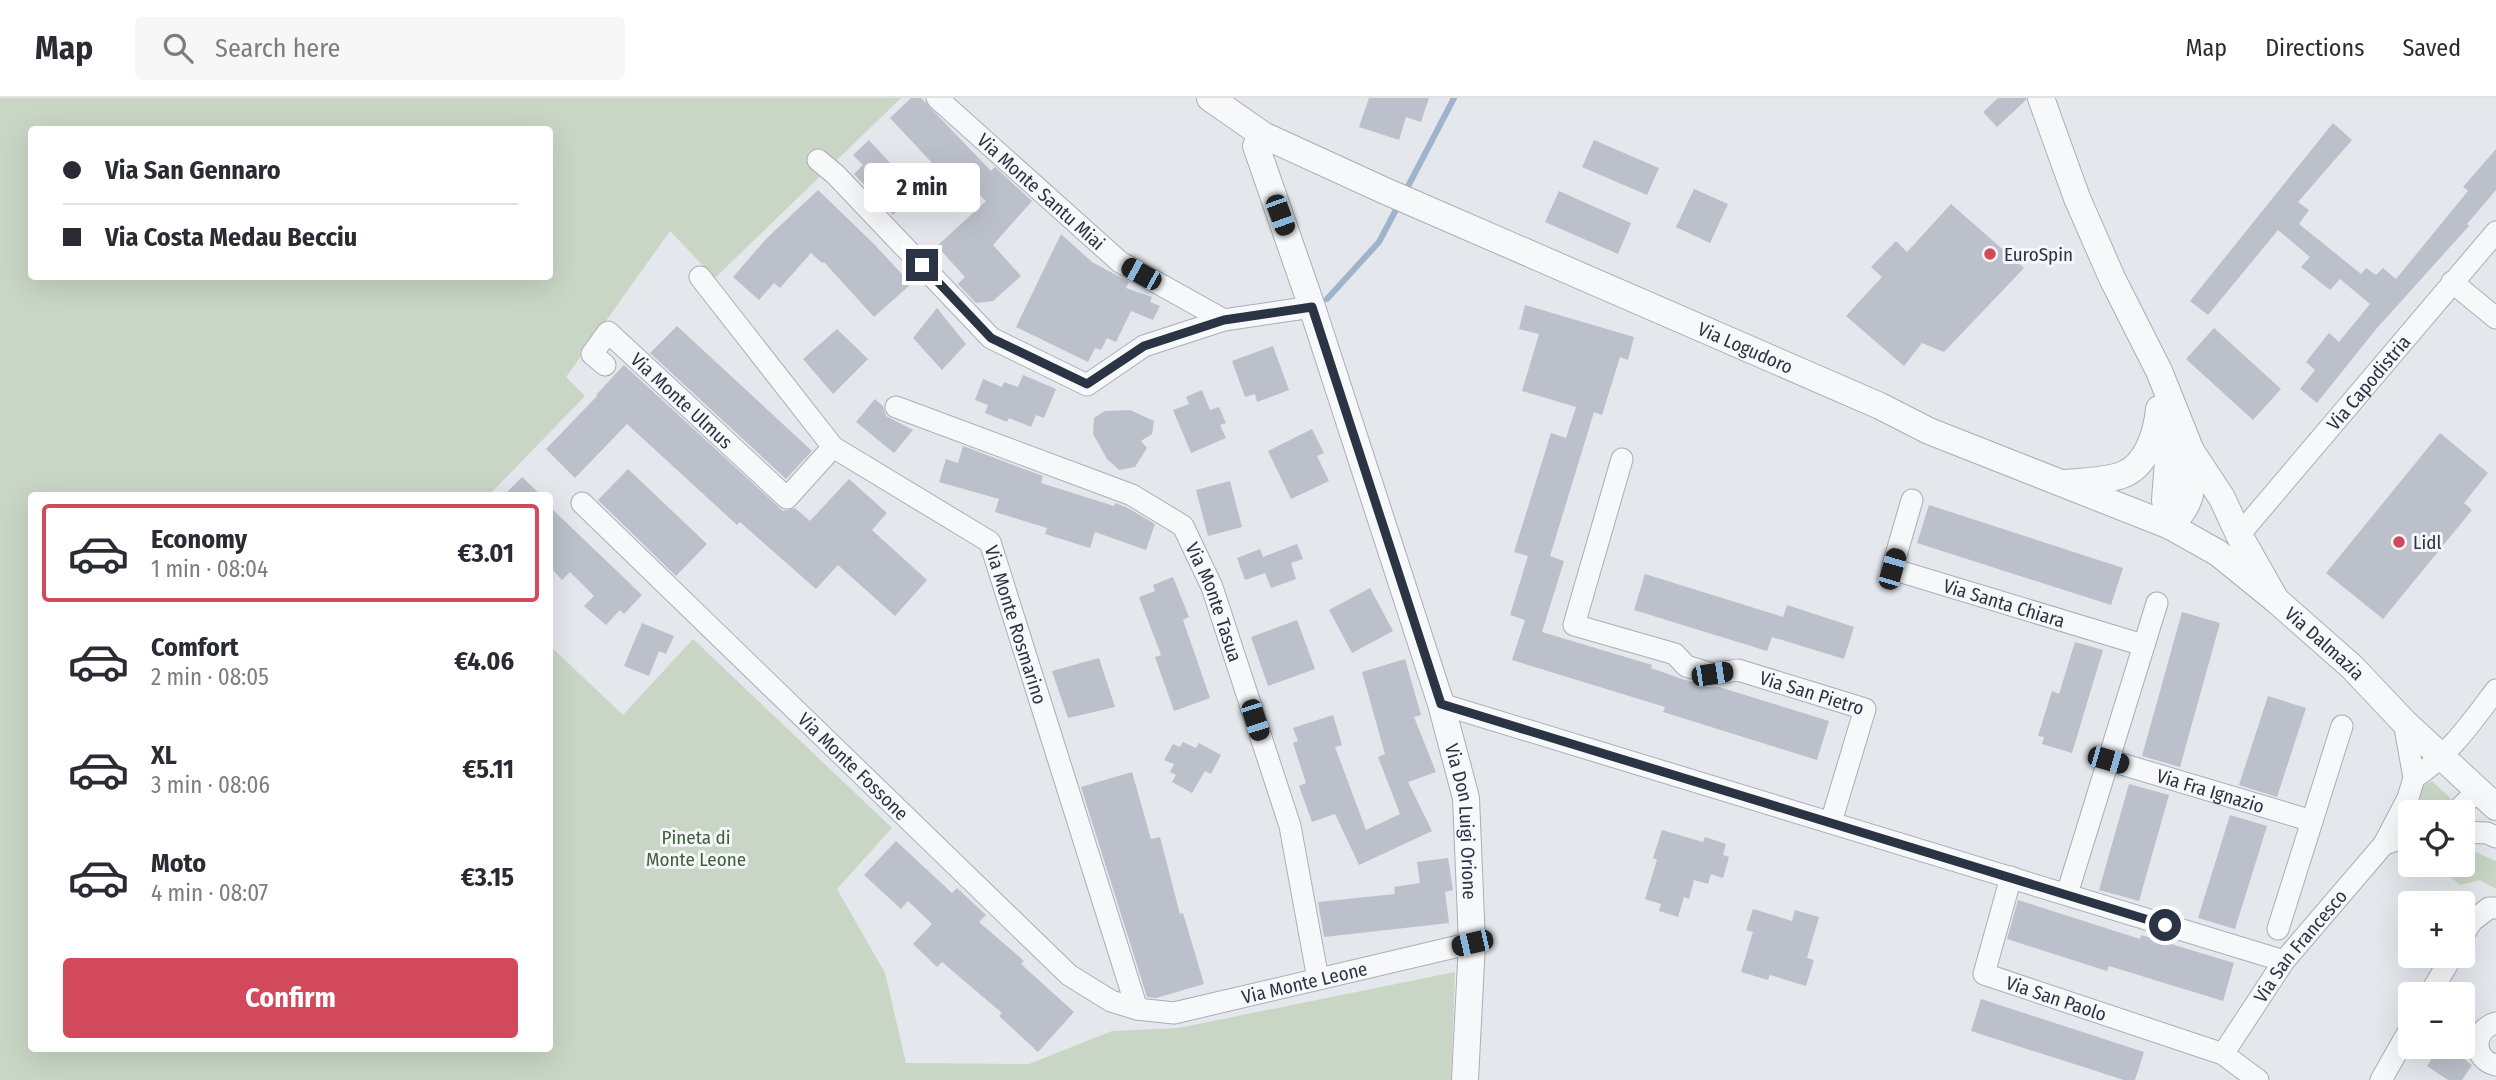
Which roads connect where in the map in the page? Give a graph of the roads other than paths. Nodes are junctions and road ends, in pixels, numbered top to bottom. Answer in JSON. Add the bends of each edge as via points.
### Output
{"nodes":[{"id":1,"x":937,"y":98,"type":"edge"},
{"id":2,"x":1210,"y":98,"type":"edge"},
{"id":3,"x":2041,"y":98,"type":"edge"},
{"id":4,"x":1263,"y":135,"type":"junction"},
{"id":5,"x":818,"y":160,"type":"dead end"},
{"id":6,"x":2496,"y":232,"type":"edge"},
{"id":7,"x":699,"y":277,"type":"dead end"},
{"id":8,"x":2452,"y":282,"type":"junction"},
{"id":9,"x":1312,"y":307,"type":"junction"},
{"id":10,"x":2496,"y":318,"type":"edge"},
{"id":11,"x":1224,"y":320,"type":"junction"},
{"id":12,"x":605,"y":365,"type":"dead end"},
{"id":13,"x":2160,"y":371,"type":"junction"},
{"id":14,"x":2160,"y":404,"type":"junction"},
{"id":15,"x":896,"y":407,"type":"dead end"},
{"id":16,"x":833,"y":447,"type":"junction"},
{"id":17,"x":2191,"y":451,"type":"junction"},
{"id":18,"x":1622,"y":459,"type":"dead end"},
{"id":19,"x":2063,"y":483,"type":"junction"},
{"id":20,"x":1912,"y":500,"type":"dead end"},
{"id":21,"x":582,"y":503,"type":"dead end"},
{"id":22,"x":2170,"y":526,"type":"junction"},
{"id":23,"x":2239,"y":535,"type":"junction"},
{"id":24,"x":2276,"y":600,"type":"junction"},
{"id":25,"x":2157,"y":603,"type":"dead end"},
{"id":26,"x":2143,"y":645,"type":"junction"},
{"id":27,"x":2496,"y":690,"type":"edge"},
{"id":28,"x":1441,"y":704,"type":"junction"},
{"id":29,"x":2404,"y":722,"type":"junction"},
{"id":30,"x":2342,"y":726,"type":"dead end"},
{"id":31,"x":2443,"y":756,"type":"junction"},
{"id":32,"x":2108,"y":760,"type":"junction"},
{"id":33,"x":2414,"y":778,"type":"junction"},
{"id":34,"x":2487,"y":799,"type":"edge"},
{"id":35,"x":2312,"y":821,"type":"junction"},
{"id":36,"x":1831,"y":822,"type":"junction"},
{"id":37,"x":2475,"y":833,"type":"edge"},
{"id":38,"x":2496,"y":837,"type":"edge"},
{"id":39,"x":2398,"y":840,"type":"edge"},
{"id":40,"x":2384,"y":844,"type":"junction"},
{"id":41,"x":2011,"y":877,"type":"junction"},
{"id":42,"x":2067,"y":894,"type":"junction"},
{"id":43,"x":2496,"y":908,"type":"edge"},
{"id":44,"x":2475,"y":919,"type":"edge"},
{"id":45,"x":2278,"y":929,"type":"dead end"},
{"id":46,"x":1472,"y":943,"type":"junction"},
{"id":47,"x":2284,"y":961,"type":"junction"},
{"id":48,"x":1318,"y":979,"type":"junction"},
{"id":49,"x":1137,"y":1009,"type":"junction"},
{"id":50,"x":2496,"y":1023,"type":"edge"},
{"id":51,"x":2398,"y":1050,"type":"edge"},
{"id":52,"x":2223,"y":1054,"type":"junction"},
{"id":53,"x":2496,"y":1065,"type":"edge"},
{"id":54,"x":1465,"y":1080,"type":"edge"},
{"id":55,"x":2258,"y":1080,"type":"edge"},
{"id":56,"x":2381,"y":1080,"type":"edge"}],
"edges":[{"from":1,"to":11,"type":"street","name":"Via Monte Santu Miai","via":[[1120,262]]},
{"from":2,"to":4,"type":"street","name":"Via Logudoro"},
{"from":3,"to":13,"type":"street","name":"Via Dalmazia","via":[[2077,198]]},
{"from":4,"to":9,"type":"street","name":"Via Don Luigi Orione","via":[[1256,146]]},
{"from":4,"to":19,"type":"street","name":"Via Logudoro","via":[[1928,431]]},
{"from":5,"to":11,"type":"street","via":[[991,338],[1087,384],[1144,346]]},
{"from":6,"to":8,"type":"street","name":"Via Capodistria"},
{"from":7,"to":16,"type":"street","name":"Via Monte Rosmarino"},
{"from":8,"to":10,"type":"street"},
{"from":8,"to":23,"type":"street","name":"Via Capodistria"},
{"from":9,"to":11,"type":"street"},
{"from":9,"to":28,"type":"street","name":"Via Don Luigi Orione"},
{"from":12,"to":16,"type":"street","name":"Via Monte Ulmus","via":[[592,354],[608,332],[787,498]]},
{"from":13,"to":14,"type":"street","name":"Via Dalmazia"},
{"from":13,"to":17,"type":"street","name":"Via Dalmazia"},
{"from":14,"to":19,"type":"street","name":"Via Dalmazia","via":[[2158,429],[2140,463],[2124,475]]},
{"from":14,"to":22,"type":"street","name":"Via Dalmazia","via":[[2170,434],[2165,500]]},
{"from":15,"to":48,"type":"street","name":"Via Monte Tasua","via":[[1132,495],[1183,526],[1212,587],[1290,826]]},
{"from":16,"to":49,"type":"street","name":"Via Monte Rosmarino","via":[[990,542]]},
{"from":17,"to":22,"type":"street","name":"Via Dalmazia","via":[[2190,499]]},
{"from":17,"to":23,"type":"street","name":"Via Dalmazia","via":[[2222,498]]},
{"from":18,"to":36,"type":"street","name":"Via San Pietro","via":[[1574,625],[1675,654],[1686,666],[1712,674],[1738,670],[1865,709]]},
{"from":19,"to":22,"type":"street","name":"Via Logudoro"},
{"from":20,"to":26,"type":"street","name":"Via Santa Chiara","via":[[1892,569]]},
{"from":21,"to":49,"type":"street","name":"Via Monte Fossone","via":[[1069,975],[1111,1001]]},
{"from":22,"to":24,"type":"street","name":"Via Logudoro","via":[[2218,553]]},
{"from":23,"to":24,"type":"street","name":"Via Dalmazia"},
{"from":24,"to":29,"type":"street","name":"Via Dalmazia","via":[[2352,667]]},
{"from":25,"to":26,"type":"street"},
{"from":26,"to":32,"type":"street"},
{"from":27,"to":31,"type":"street"},
{"from":28,"to":36,"type":"street"},
{"from":28,"to":46,"type":"street","name":"Via Don Luigi Orione","via":[[1466,798]]},
{"from":29,"to":31,"type":"street","name":"Via Dalmazia"},
{"from":29,"to":33,"type":"street"},
{"from":30,"to":35,"type":"street"},
{"from":31,"to":33,"type":"street"},
{"from":31,"to":34,"type":"street","name":"Via Dalmazia"},
{"from":32,"to":35,"type":"street","name":"Via Fra Ignazio"},
{"from":32,"to":42,"type":"street"},
{"from":33,"to":40,"type":"street","name":"Via San Francesco"},
{"from":35,"to":45,"type":"street"},
{"from":36,"to":41,"type":"street"},
{"from":37,"to":38,"type":"street"},
{"from":39,"to":40,"type":"street"},
{"from":40,"to":47,"type":"street","name":"Via San Francesco"},
{"from":41,"to":42,"type":"street"},
{"from":41,"to":52,"type":"street","name":"Via San Paolo","via":[[1984,974]]},
{"from":42,"to":47,"type":"street"},
{"from":43,"to":44,"type":"street"},
{"from":46,"to":48,"type":"street","name":"Via Monte Leone"},
{"from":46,"to":54,"type":"street","name":"Via Don Luigi Orione"},
{"from":47,"to":52,"type":"street","name":"Via San Francesco"},
{"from":48,"to":49,"type":"street","name":"Via Monte Leone","via":[[1174,1013]]},
{"from":50,"to":53,"type":"street","via":[[2485,1027],[2477,1039],[2481,1056]]},
{"from":51,"to":56,"type":"street"},
{"from":52,"to":55,"type":"street"}]}
